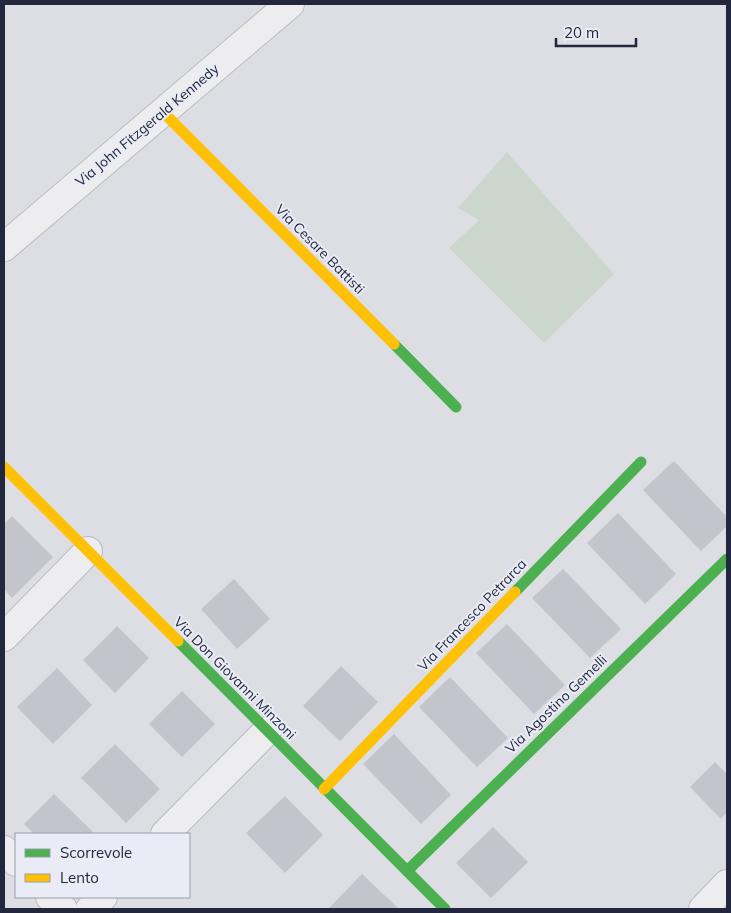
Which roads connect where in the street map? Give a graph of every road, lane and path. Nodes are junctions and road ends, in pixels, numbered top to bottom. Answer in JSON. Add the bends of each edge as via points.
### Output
{"nodes":[{"id":1,"x":290,"y":4,"type":"edge"},
{"id":2,"x":163,"y":112,"type":"junction"},
{"id":3,"x":4,"y":247,"type":"edge"},
{"id":4,"x":456,"y":407,"type":"dead end"},
{"id":5,"x":641,"y":462,"type":"dead end"},
{"id":6,"x":4,"y":467,"type":"edge"},
{"id":7,"x":88,"y":551,"type":"junction"},
{"id":8,"x":727,"y":559,"type":"edge"},
{"id":9,"x":4,"y":637,"type":"edge"},
{"id":10,"x":267,"y":731,"type":"junction"},
{"id":11,"x":324,"y":789,"type":"junction"},
{"id":12,"x":166,"y":833,"type":"edge"},
{"id":13,"x":4,"y":850,"type":"edge"},
{"id":14,"x":15,"y":861,"type":"edge"},
{"id":15,"x":407,"y":871,"type":"junction"},
{"id":16,"x":727,"y":884,"type":"edge"},
{"id":17,"x":51,"y":898,"type":"edge"},
{"id":18,"x":101,"y":898,"type":"edge"},
{"id":19,"x":62,"y":909,"type":"edge"},
{"id":20,"x":90,"y":909,"type":"edge"},
{"id":21,"x":445,"y":909,"type":"edge"},
{"id":22,"x":704,"y":909,"type":"edge"}],
"edges":[{"from":1,"to":2,"type":"street","name":"Via John Fitzgerald Kennedy"},
{"from":2,"to":3,"type":"street","name":"Via John Fitzgerald Kennedy"},
{"from":2,"to":4,"type":"street","name":"Via Cesare Battisti"},
{"from":5,"to":11,"type":"street","name":"Via Francesco Petrarca"},
{"from":6,"to":7,"type":"street","name":"Via Don Giovanni Minzoni"},
{"from":7,"to":9,"type":"street"},
{"from":7,"to":10,"type":"street","name":"Via Don Giovanni Minzoni"},
{"from":8,"to":15,"type":"street","name":"Via Agostino Gemelli"},
{"from":10,"to":11,"type":"street","name":"Via Don Giovanni Minzoni"},
{"from":10,"to":12,"type":"street"},
{"from":11,"to":15,"type":"street","name":"Via Don Giovanni Minzoni"},
{"from":13,"to":14,"type":"street"},
{"from":15,"to":21,"type":"street","name":"Via Don Giovanni Minzoni"},
{"from":16,"to":22,"type":"street"},
{"from":17,"to":19,"type":"street"},
{"from":18,"to":20,"type":"street"}]}
